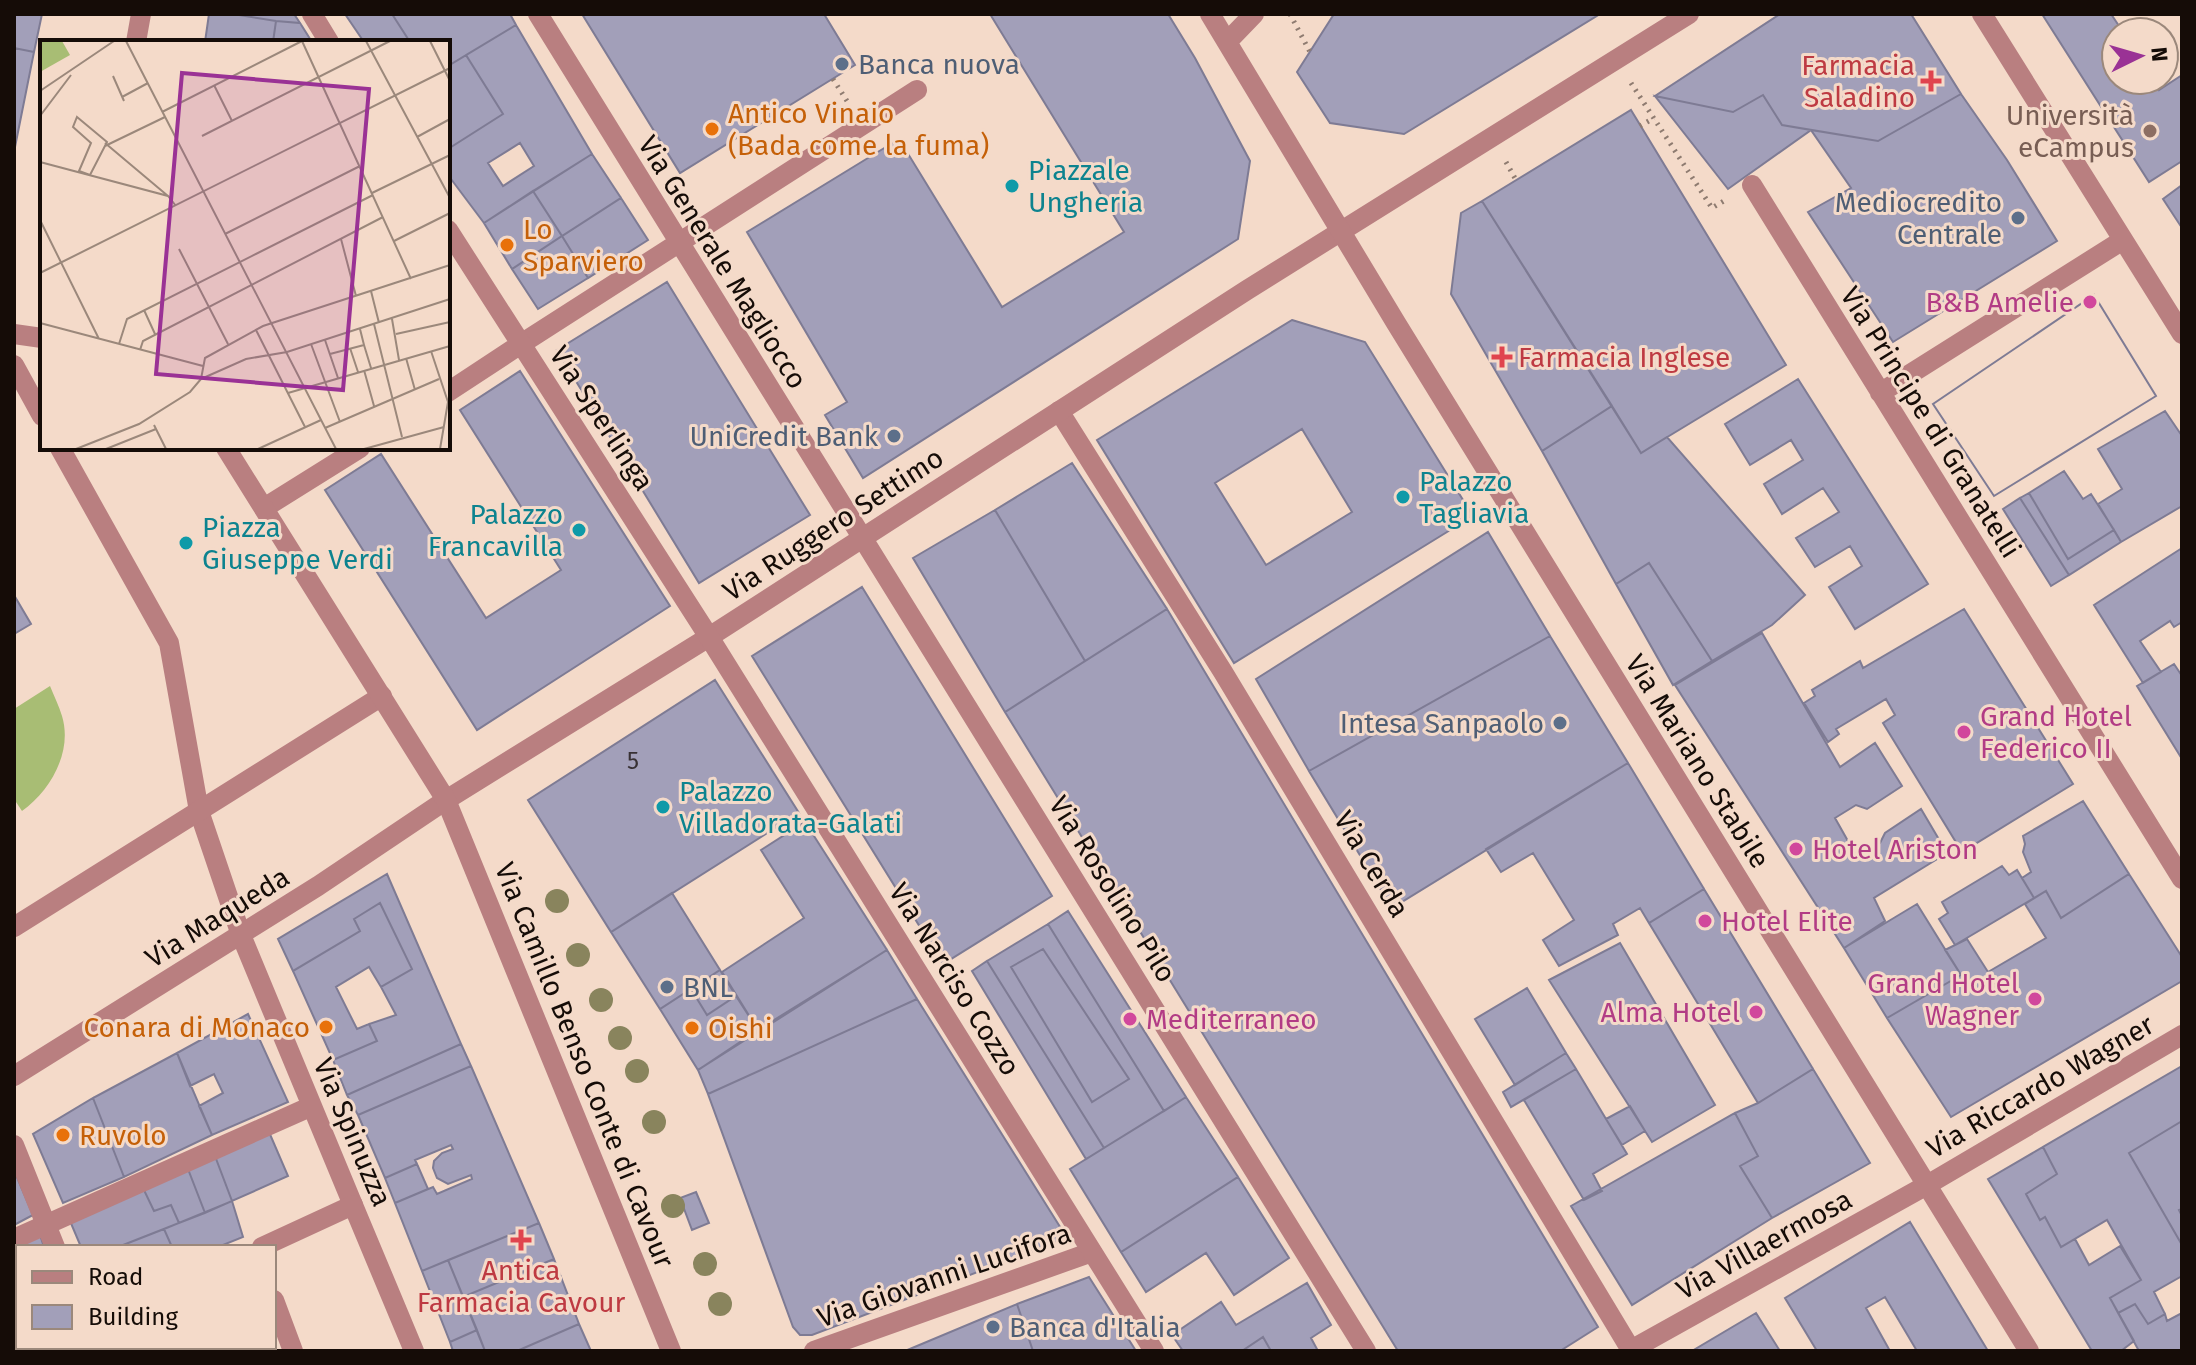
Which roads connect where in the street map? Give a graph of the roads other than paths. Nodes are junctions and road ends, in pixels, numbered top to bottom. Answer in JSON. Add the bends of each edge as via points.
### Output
{"nodes":[{"id":1,"x":141,"y":14,"type":"edge"},
{"id":2,"x":312,"y":14,"type":"edge"},
{"id":3,"x":538,"y":14,"type":"edge"},
{"id":4,"x":1210,"y":14,"type":"edge"},
{"id":5,"x":1254,"y":14,"type":"edge"},
{"id":6,"x":1689,"y":14,"type":"edge"},
{"id":7,"x":1982,"y":14,"type":"edge"},
{"id":8,"x":136,"y":40,"type":"edge"},
{"id":9,"x":328,"y":40,"type":"edge"},
{"id":10,"x":1227,"y":42,"type":"junction"},
{"id":11,"x":917,"y":90,"type":"dead end"},
{"id":12,"x":1752,"y":185,"type":"road end"},
{"id":13,"x":450,"y":233,"type":"edge"},
{"id":14,"x":1341,"y":233,"type":"junction"},
{"id":15,"x":2123,"y":240,"type":"junction"},
{"id":16,"x":677,"y":242,"type":"junction"},
{"id":17,"x":14,"y":334,"type":"edge"},
{"id":18,"x":2182,"y":334,"type":"edge"},
{"id":19,"x":40,"y":338,"type":"edge"},
{"id":20,"x":521,"y":344,"type":"junction"},
{"id":21,"x":14,"y":365,"type":"edge"},
{"id":22,"x":450,"y":391,"type":"edge"},
{"id":23,"x":1880,"y":393,"type":"junction"},
{"id":24,"x":1059,"y":411,"type":"junction"},
{"id":25,"x":40,"y":412,"type":"edge"},
{"id":26,"x":61,"y":450,"type":"edge"},
{"id":27,"x":227,"y":450,"type":"edge"},
{"id":28,"x":357,"y":450,"type":"edge"},
{"id":29,"x":264,"y":508,"type":"junction"},
{"id":30,"x":863,"y":539,"type":"junction"},
{"id":31,"x":709,"y":637,"type":"junction"},
{"id":32,"x":382,"y":696,"type":"junction"},
{"id":33,"x":446,"y":800,"type":"junction"},
{"id":34,"x":199,"y":811,"type":"junction"},
{"id":35,"x":2182,"y":879,"type":"edge"},
{"id":36,"x":14,"y":927,"type":"edge"},
{"id":37,"x":241,"y":935,"type":"junction"},
{"id":38,"x":2182,"y":1035,"type":"edge"},
{"id":39,"x":14,"y":1076,"type":"edge"},
{"id":40,"x":312,"y":1106,"type":"junction"},
{"id":41,"x":14,"y":1145,"type":"edge"},
{"id":42,"x":1927,"y":1185,"type":"junction"},
{"id":43,"x":353,"y":1205,"type":"junction"},
{"id":44,"x":46,"y":1223,"type":"junction"},
{"id":45,"x":14,"y":1239,"type":"edge"},
{"id":46,"x":54,"y":1245,"type":"edge"},
{"id":47,"x":266,"y":1245,"type":"edge"},
{"id":48,"x":1092,"y":1252,"type":"junction"},
{"id":49,"x":276,"y":1305,"type":"edge"},
{"id":50,"x":1630,"y":1350,"type":"edge"},
{"id":51,"x":293,"y":1351,"type":"edge"},
{"id":52,"x":414,"y":1351,"type":"edge"},
{"id":53,"x":671,"y":1351,"type":"edge"},
{"id":54,"x":814,"y":1351,"type":"edge"},
{"id":55,"x":1154,"y":1351,"type":"edge"},
{"id":56,"x":1366,"y":1351,"type":"edge"},
{"id":57,"x":2029,"y":1351,"type":"edge"}],
"edges":[{"from":1,"to":8,"type":"street"},
{"from":2,"to":9,"type":"street"},
{"from":3,"to":16,"type":"street","name":"Via Generale Magliocco"},
{"from":4,"to":10,"type":"street"},
{"from":5,"to":10,"type":"street"},
{"from":6,"to":14,"type":"street","name":"Via Ruggero Settimo"},
{"from":7,"to":15,"type":"street"},
{"from":10,"to":14,"type":"street","name":"Via Mariano Stabile"},
{"from":11,"to":16,"type":"street"},
{"from":12,"to":23,"type":"street","name":"Via Principe di Granatelli"},
{"from":13,"to":20,"type":"street","name":"Via Sperlinga"},
{"from":14,"to":24,"type":"street","name":"Via Ruggero Settimo"},
{"from":14,"to":42,"type":"street","name":"Via Mariano Stabile"},
{"from":15,"to":18,"type":"street"},
{"from":15,"to":23,"type":"street"},
{"from":16,"to":20,"type":"street"},
{"from":16,"to":30,"type":"street","name":"Via Generale Magliocco"},
{"from":17,"to":19,"type":"street"},
{"from":20,"to":22,"type":"street"},
{"from":20,"to":31,"type":"street","name":"Via Sperlinga"},
{"from":21,"to":25,"type":"street"},
{"from":23,"to":35,"type":"street","name":"Via Principe di Granatelli"},
{"from":24,"to":30,"type":"street","name":"Via Ruggero Settimo"},
{"from":24,"to":50,"type":"street","name":"Via Cerda","via":[[1223,672]]},
{"from":26,"to":34,"type":"street","name":"Via Spinuzza","via":[[169,643]]},
{"from":27,"to":29,"type":"street"},
{"from":28,"to":29,"type":"street"},
{"from":29,"to":32,"type":"street"},
{"from":30,"to":31,"type":"street","name":"Via Ruggero Settimo"},
{"from":30,"to":56,"type":"street","name":"Via Rosolino Pilo"},
{"from":31,"to":33,"type":"street","name":"Via Ruggero Settimo"},
{"from":31,"to":48,"type":"street","name":"Via Narciso Cozzo"},
{"from":32,"to":33,"type":"street"},
{"from":32,"to":34,"type":"street"},
{"from":33,"to":37,"type":"street","name":"Via Maqueda"},
{"from":33,"to":53,"type":"street","name":"Via Camillo Benso Conte di Cavour"},
{"from":34,"to":36,"type":"street"},
{"from":34,"to":37,"type":"street","name":"Via Spinuzza"},
{"from":37,"to":39,"type":"street","name":"Via Maqueda"},
{"from":37,"to":40,"type":"street","name":"Via Spinuzza"},
{"from":38,"to":42,"type":"street","name":"Via Riccardo Wagner"},
{"from":40,"to":43,"type":"street","name":"Via Spinuzza"},
{"from":40,"to":44,"type":"street"},
{"from":41,"to":44,"type":"street"},
{"from":42,"to":50,"type":"street","name":"Via Villaermosa"},
{"from":42,"to":57,"type":"street","name":"Via Mariano Stabile"},
{"from":43,"to":47,"type":"street"},
{"from":43,"to":52,"type":"street","name":"Via Spinuzza"},
{"from":44,"to":45,"type":"street"},
{"from":44,"to":46,"type":"street"},
{"from":48,"to":54,"type":"street","name":"Via Giovanni Lucifora"},
{"from":48,"to":55,"type":"street","name":"Via Narciso Cozzo"},
{"from":49,"to":51,"type":"street"}]}
